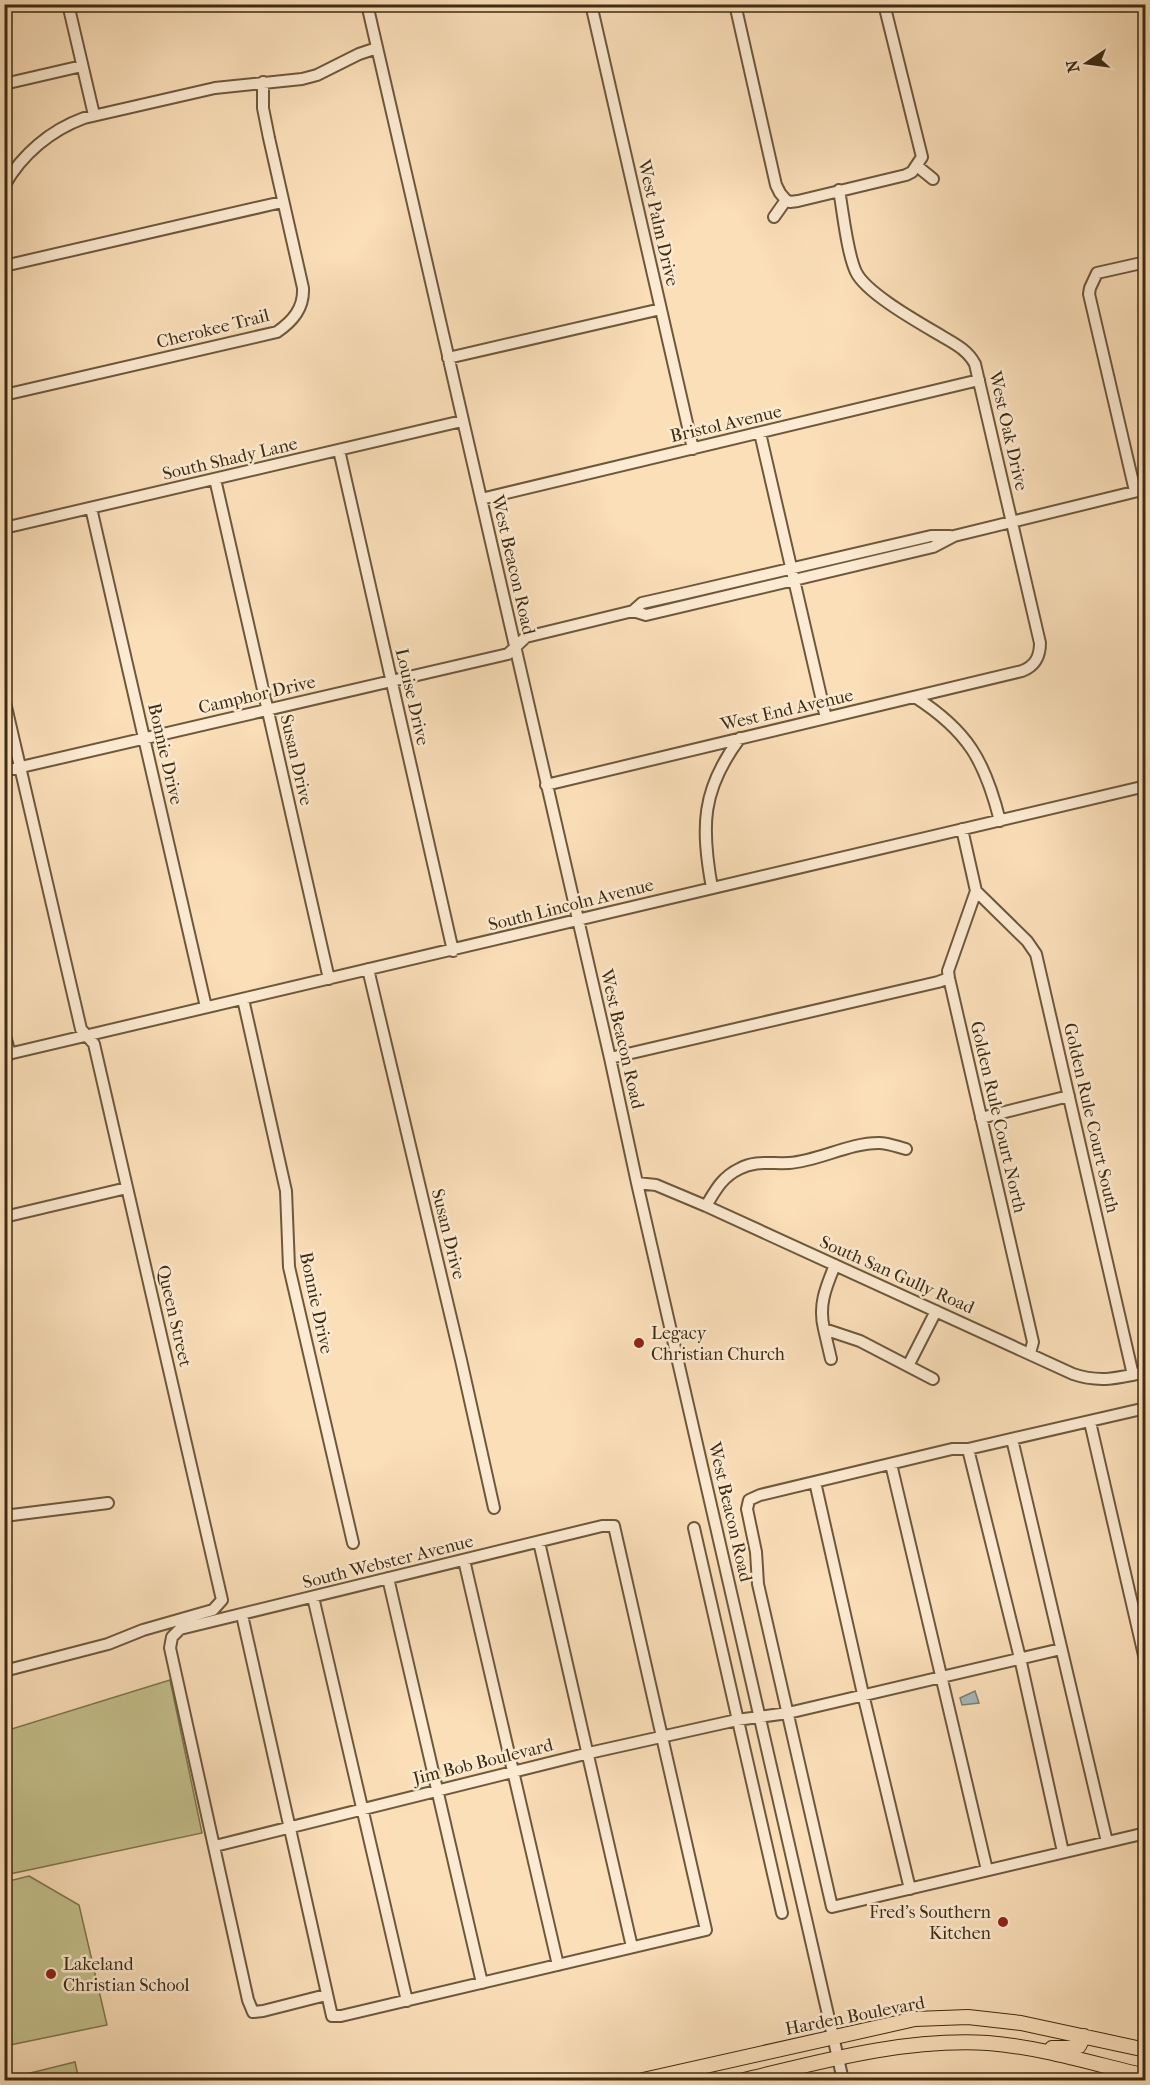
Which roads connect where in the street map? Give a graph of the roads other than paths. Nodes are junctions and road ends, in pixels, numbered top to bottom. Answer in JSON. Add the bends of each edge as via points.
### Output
{"nodes":[{"id":1,"x":68,"y":4,"type":"edge"},
{"id":2,"x":367,"y":4,"type":"edge"},
{"id":3,"x":591,"y":4,"type":"edge"},
{"id":4,"x":735,"y":4,"type":"edge"},
{"id":5,"x":884,"y":4,"type":"edge"},
{"id":6,"x":377,"y":48,"type":"junction"},
{"id":7,"x":82,"y":66,"type":"junction"},
{"id":8,"x":263,"y":82,"type":"junction"},
{"id":9,"x":4,"y":84,"type":"edge"},
{"id":10,"x":94,"y":115,"type":"junction"},
{"id":11,"x":917,"y":165,"type":"junction"},
{"id":12,"x":933,"y":179,"type":"dead end"},
{"id":13,"x":4,"y":186,"type":"edge"},
{"id":14,"x":839,"y":190,"type":"junction"},
{"id":15,"x":786,"y":200,"type":"junction"},
{"id":16,"x":282,"y":202,"type":"junction"},
{"id":17,"x":774,"y":217,"type":"dead end"},
{"id":18,"x":1146,"y":262,"type":"edge"},
{"id":19,"x":4,"y":266,"type":"edge"},
{"id":20,"x":660,"y":309,"type":"junction"},
{"id":21,"x":448,"y":358,"type":"junction"},
{"id":22,"x":979,"y":380,"type":"junction"},
{"id":23,"x":4,"y":395,"type":"edge"},
{"id":24,"x":462,"y":421,"type":"junction"},
{"id":25,"x":760,"y":433,"type":"junction"},
{"id":26,"x":693,"y":449,"type":"junction"},
{"id":27,"x":339,"y":450,"type":"junction"},
{"id":28,"x":215,"y":479,"type":"junction"},
{"id":29,"x":1140,"y":490,"type":"edge"},
{"id":30,"x":481,"y":499,"type":"junction"},
{"id":31,"x":91,"y":508,"type":"junction"},
{"id":32,"x":1012,"y":520,"type":"junction"},
{"id":33,"x":4,"y":528,"type":"edge"},
{"id":34,"x":954,"y":536,"type":"junction"},
{"id":35,"x":792,"y":568,"type":"junction"},
{"id":36,"x":794,"y":579,"type":"junction"},
{"id":37,"x":633,"y":611,"type":"junction"},
{"id":38,"x":515,"y":647,"type":"junction"},
{"id":39,"x":1034,"y":664,"type":"joint"},
{"id":40,"x":392,"y":681,"type":"junction"},
{"id":41,"x":915,"y":697,"type":"junction"},
{"id":42,"x":4,"y":698,"type":"edge"},
{"id":43,"x":268,"y":710,"type":"junction"},
{"id":44,"x":826,"y":718,"type":"junction"},
{"id":45,"x":144,"y":738,"type":"junction"},
{"id":46,"x":740,"y":738,"type":"junction"},
{"id":47,"x":21,"y":768,"type":"junction"},
{"id":48,"x":4,"y":771,"type":"edge"},
{"id":49,"x":546,"y":785,"type":"junction"},
{"id":50,"x":1146,"y":786,"type":"edge"},
{"id":51,"x":1000,"y":820,"type":"junction"},
{"id":52,"x":962,"y":829,"type":"junction"},
{"id":53,"x":712,"y":888,"type":"junction"},
{"id":54,"x":976,"y":891,"type":"junction"},
{"id":55,"x":577,"y":920,"type":"junction"},
{"id":56,"x":453,"y":951,"type":"junction"},
{"id":57,"x":368,"y":969,"type":"junction"},
{"id":58,"x":949,"y":978,"type":"junction"},
{"id":59,"x":329,"y":979,"type":"junction"},
{"id":60,"x":243,"y":999,"type":"junction"},
{"id":61,"x":206,"y":1007,"type":"junction"},
{"id":62,"x":4,"y":1032,"type":"edge"},
{"id":63,"x":88,"y":1036,"type":"junction"},
{"id":64,"x":7,"y":1055,"type":"edge"},
{"id":65,"x":610,"y":1058,"type":"junction"},
{"id":66,"x":1069,"y":1096,"type":"junction"},
{"id":67,"x":981,"y":1118,"type":"junction"},
{"id":68,"x":906,"y":1149,"type":"dead end"},
{"id":69,"x":637,"y":1182,"type":"junction"},
{"id":70,"x":127,"y":1188,"type":"junction"},
{"id":71,"x":706,"y":1206,"type":"junction"},
{"id":72,"x":4,"y":1217,"type":"edge"},
{"id":73,"x":835,"y":1265,"type":"junction"},
{"id":74,"x":936,"y":1311,"type":"junction"},
{"id":75,"x":824,"y":1329,"type":"junction"},
{"id":76,"x":1030,"y":1353,"type":"junction"},
{"id":77,"x":831,"y":1359,"type":"dead end"},
{"id":78,"x":908,"y":1366,"type":"junction"},
{"id":79,"x":1146,"y":1372,"type":"edge"},
{"id":80,"x":1133,"y":1375,"type":"junction"},
{"id":81,"x":933,"y":1379,"type":"dead end"},
{"id":82,"x":1146,"y":1408,"type":"edge"},
{"id":83,"x":1090,"y":1422,"type":"junction"},
{"id":84,"x":1012,"y":1439,"type":"junction"},
{"id":85,"x":968,"y":1449,"type":"junction"},
{"id":86,"x":891,"y":1464,"type":"junction"},
{"id":87,"x":816,"y":1482,"type":"junction"},
{"id":88,"x":108,"y":1503,"type":"dead end"},
{"id":89,"x":495,"y":1508,"type":"dead end"},
{"id":90,"x":4,"y":1516,"type":"edge"},
{"id":91,"x":694,"y":1528,"type":"dead end"},
{"id":92,"x":539,"y":1542,"type":"junction"},
{"id":93,"x":353,"y":1543,"type":"dead end"},
{"id":94,"x":464,"y":1560,"type":"junction"},
{"id":95,"x":388,"y":1578,"type":"junction"},
{"id":96,"x":313,"y":1596,"type":"junction"},
{"id":97,"x":242,"y":1615,"type":"junction"},
{"id":98,"x":1061,"y":1649,"type":"junction"},
{"id":99,"x":1020,"y":1658,"type":"junction"},
{"id":100,"x":1146,"y":1664,"type":"edge"},
{"id":101,"x":4,"y":1671,"type":"edge"},
{"id":102,"x":942,"y":1676,"type":"junction"},
{"id":103,"x":863,"y":1694,"type":"junction"},
{"id":104,"x":788,"y":1713,"type":"junction"},
{"id":105,"x":760,"y":1718,"type":"junction"},
{"id":106,"x":737,"y":1720,"type":"junction"},
{"id":107,"x":662,"y":1736,"type":"junction"},
{"id":108,"x":589,"y":1752,"type":"junction"},
{"id":109,"x":513,"y":1773,"type":"junction"},
{"id":110,"x":438,"y":1791,"type":"junction"},
{"id":111,"x":363,"y":1809,"type":"junction"},
{"id":112,"x":289,"y":1827,"type":"junction"},
{"id":113,"x":1146,"y":1833,"type":"edge"},
{"id":114,"x":1107,"y":1842,"type":"junction"},
{"id":115,"x":215,"y":1846,"type":"junction"},
{"id":116,"x":1063,"y":1852,"type":"junction"},
{"id":117,"x":987,"y":1870,"type":"junction"},
{"id":118,"x":910,"y":1889,"type":"junction"},
{"id":119,"x":782,"y":1913,"type":"dead end"},
{"id":120,"x":632,"y":1947,"type":"junction"},
{"id":121,"x":558,"y":1965,"type":"junction"},
{"id":122,"x":482,"y":1983,"type":"junction"},
{"id":123,"x":326,"y":1995,"type":"junction"},
{"id":124,"x":407,"y":2001,"type":"junction"},
{"id":125,"x":1084,"y":2036,"type":"junction"},
{"id":126,"x":832,"y":2037,"type":"junction"},
{"id":127,"x":1030,"y":2049,"type":"junction"},
{"id":128,"x":1146,"y":2050,"type":"edge"},
{"id":129,"x":837,"y":2059,"type":"junction"},
{"id":130,"x":1146,"y":2076,"type":"edge"},
{"id":131,"x":643,"y":2080,"type":"edge"},
{"id":132,"x":744,"y":2080,"type":"edge"},
{"id":133,"x":843,"y":2080,"type":"edge"}],
"edges":[{"from":1,"to":7,"type":"street"},
{"from":2,"to":6,"type":"street","name":"West Beacon Road"},
{"from":3,"to":20,"type":"street","name":"West Palm Drive"},
{"from":4,"to":15,"type":"street","via":[[777,184]]},
{"from":5,"to":11,"type":"street","via":[[922,158]]},
{"from":6,"to":8,"type":"street","via":[[317,75]]},
{"from":6,"to":21,"type":"street","name":"West Beacon Road"},
{"from":7,"to":9,"type":"street"},
{"from":7,"to":10,"type":"street"},
{"from":8,"to":10,"type":"street","via":[[215,88]]},
{"from":8,"to":16,"type":"street","name":"Cherokee Trail","via":[[263,108]]},
{"from":10,"to":13,"type":"street","via":[[67,124],[46,138],[22,160]]},
{"from":11,"to":12,"type":"street"},
{"from":11,"to":14,"type":"street","via":[[906,175]]},
{"from":14,"to":15,"type":"street","via":[[798,201]]},
{"from":14,"to":22,"type":"street","name":"West Oak Drive","via":[[852,261],[860,279],[903,312],[965,350],[975,364]]},
{"from":15,"to":17,"type":"street"},
{"from":16,"to":19,"type":"street"},
{"from":16,"to":23,"type":"street","name":"Cherokee Trail","via":[[303,288],[299,310],[277,332]]},
{"from":18,"to":29,"type":"street","via":[[1097,273],[1089,288]]},
{"from":20,"to":21,"type":"street"},
{"from":20,"to":26,"type":"street","name":"West Palm Drive"},
{"from":21,"to":24,"type":"street","name":"West Beacon Road"},
{"from":22,"to":25,"type":"street","name":"Bristol Avenue"},
{"from":22,"to":32,"type":"street","name":"West Oak Drive"},
{"from":24,"to":27,"type":"street","name":"South Shady Lane"},
{"from":24,"to":30,"type":"street","name":"West Beacon Road"},
{"from":25,"to":26,"type":"street","name":"Bristol Avenue"},
{"from":25,"to":35,"type":"street"},
{"from":26,"to":30,"type":"street","name":"Bristol Avenue"},
{"from":27,"to":28,"type":"street","name":"South Shady Lane"},
{"from":27,"to":40,"type":"street","name":"Louise Drive"},
{"from":28,"to":31,"type":"street","name":"South Shady Lane"},
{"from":28,"to":43,"type":"street","name":"Susan Drive"},
{"from":29,"to":32,"type":"street"},
{"from":30,"to":38,"type":"street","name":"West Beacon Road"},
{"from":31,"to":33,"type":"street","name":"South Shady Lane"},
{"from":31,"to":45,"type":"street","name":"Bonnie Drive"},
{"from":32,"to":34,"type":"street"},
{"from":32,"to":39,"type":"street","name":"West Oak Drive","via":[[1040,643]]},
{"from":34,"to":35,"type":"street","via":[[931,536]]},
{"from":34,"to":36,"type":"street","via":[[933,547]]},
{"from":35,"to":36,"type":"street"},
{"from":35,"to":37,"type":"street","via":[[642,603]]},
{"from":36,"to":37,"type":"street","via":[[646,615]]},
{"from":36,"to":44,"type":"street"},
{"from":37,"to":38,"type":"street","name":"Camphor Drive","via":[[526,637]]},
{"from":38,"to":40,"type":"street","name":"Camphor Drive","via":[[508,654]]},
{"from":38,"to":49,"type":"street","name":"West Beacon Road"},
{"from":39,"to":41,"type":"street","name":"West End Avenue","via":[[1022,671]]},
{"from":40,"to":43,"type":"street","name":"Camphor Drive"},
{"from":40,"to":56,"type":"street","name":"Louise Drive"},
{"from":41,"to":44,"type":"street","name":"West End Avenue"},
{"from":41,"to":51,"type":"street","via":[[948,722],[971,747],[987,775]]},
{"from":42,"to":47,"type":"street","name":"Queen Street"},
{"from":43,"to":45,"type":"street","name":"Camphor Drive"},
{"from":43,"to":59,"type":"street","name":"Susan Drive"},
{"from":44,"to":46,"type":"street","name":"West End Avenue"},
{"from":45,"to":47,"type":"street","name":"Camphor Drive"},
{"from":45,"to":61,"type":"street","name":"Bonnie Drive"},
{"from":46,"to":49,"type":"street","name":"West End Avenue"},
{"from":46,"to":53,"type":"street","via":[[715,780],[707,807],[705,850]]},
{"from":47,"to":48,"type":"street","name":"Camphor Drive"},
{"from":47,"to":63,"type":"street","name":"Queen Street","via":[[81,1029]]},
{"from":49,"to":55,"type":"street","name":"West Beacon Road"},
{"from":50,"to":51,"type":"street","name":"South Lincoln Avenue"},
{"from":51,"to":52,"type":"street","name":"South Lincoln Avenue"},
{"from":52,"to":53,"type":"street","name":"South Lincoln Avenue"},
{"from":52,"to":54,"type":"street"},
{"from":53,"to":55,"type":"street","name":"South Lincoln Avenue"},
{"from":54,"to":58,"type":"street","name":"Golden Rule Court North","via":[[948,971]]},
{"from":54,"to":66,"type":"street","name":"Golden Rule Court South","via":[[1036,954]]},
{"from":55,"to":56,"type":"street","name":"South Lincoln Avenue"},
{"from":55,"to":65,"type":"street","name":"West Beacon Road"},
{"from":56,"to":57,"type":"street","name":"South Lincoln Avenue"},
{"from":57,"to":59,"type":"street","name":"South Lincoln Avenue"},
{"from":57,"to":89,"type":"street","name":"Susan Drive"},
{"from":58,"to":65,"type":"street"},
{"from":58,"to":67,"type":"street","name":"Golden Rule Court North"},
{"from":59,"to":60,"type":"street","name":"South Lincoln Avenue"},
{"from":60,"to":61,"type":"street","name":"South Lincoln Avenue"},
{"from":60,"to":93,"type":"street","name":"Bonnie Drive","via":[[286,1191],[289,1267]]},
{"from":61,"to":63,"type":"street","name":"South Lincoln Avenue"},
{"from":62,"to":64,"type":"street"},
{"from":63,"to":64,"type":"street","name":"South Lincoln Avenue"},
{"from":63,"to":70,"type":"street","name":"Queen Street","via":[[94,1044]]},
{"from":65,"to":69,"type":"street","name":"West Beacon Road"},
{"from":66,"to":67,"type":"street"},
{"from":66,"to":80,"type":"street","name":"Golden Rule Court South"},
{"from":67,"to":76,"type":"street","name":"Golden Rule Court North","via":[[1033,1342]]},
{"from":68,"to":71,"type":"street","via":[[881,1143],[789,1163],[750,1164],[722,1181]]},
{"from":69,"to":71,"type":"street","name":"South San Gully Road","via":[[656,1185]]},
{"from":69,"to":105,"type":"street","name":"West Beacon Road"},
{"from":70,"to":72,"type":"street"},
{"from":70,"to":101,"type":"street","name":"Queen Street","via":[[221,1595],[219,1604],[213,1610],[108,1644]]},
{"from":71,"to":73,"type":"street","name":"South San Gully Road"},
{"from":73,"to":74,"type":"street","name":"South San Gully Road"},
{"from":73,"to":75,"type":"street","via":[[822,1295]]},
{"from":74,"to":76,"type":"street","name":"South San Gully Road"},
{"from":74,"to":78,"type":"street"},
{"from":75,"to":77,"type":"street"},
{"from":75,"to":78,"type":"street","via":[[860,1341]]},
{"from":76,"to":80,"type":"street","name":"South San Gully Road","via":[[1094,1380]]},
{"from":78,"to":81,"type":"street"},
{"from":79,"to":80,"type":"street","name":"South San Gully Road"},
{"from":82,"to":83,"type":"street"},
{"from":83,"to":84,"type":"street"},
{"from":83,"to":100,"type":"street"},
{"from":84,"to":85,"type":"street"},
{"from":84,"to":98,"type":"street"},
{"from":85,"to":86,"type":"street","via":[[952,1449]]},
{"from":85,"to":99,"type":"street"},
{"from":86,"to":87,"type":"street"},
{"from":86,"to":102,"type":"street"},
{"from":87,"to":103,"type":"street"},
{"from":87,"to":104,"type":"street","via":[[760,1495],[749,1500],[747,1509],[758,1584]]},
{"from":88,"to":90,"type":"street"},
{"from":91,"to":106,"type":"street"},
{"from":92,"to":94,"type":"street","name":"South Webster Avenue"},
{"from":92,"to":107,"type":"street","name":"South Webster Avenue","via":[[614,1526]]},
{"from":92,"to":108,"type":"street"},
{"from":94,"to":95,"type":"street","name":"South Webster Avenue"},
{"from":94,"to":109,"type":"street"},
{"from":95,"to":96,"type":"street","name":"South Webster Avenue"},
{"from":95,"to":110,"type":"street"},
{"from":96,"to":97,"type":"street","name":"South Webster Avenue"},
{"from":96,"to":111,"type":"street"},
{"from":97,"to":112,"type":"street"},
{"from":97,"to":115,"type":"street","name":"South Webster Avenue","via":[[180,1629],[172,1637],[170,1648]]},
{"from":98,"to":99,"type":"street","name":"Jim Bob Boulevard"},
{"from":98,"to":114,"type":"street"},
{"from":99,"to":102,"type":"street","name":"Jim Bob Boulevard"},
{"from":99,"to":116,"type":"street"},
{"from":102,"to":103,"type":"street","name":"Jim Bob Boulevard"},
{"from":102,"to":117,"type":"street"},
{"from":103,"to":104,"type":"street","name":"Jim Bob Boulevard"},
{"from":103,"to":118,"type":"street"},
{"from":104,"to":105,"type":"street","name":"Jim Bob Boulevard"},
{"from":104,"to":118,"type":"street","via":[[832,1906]]},
{"from":105,"to":106,"type":"street","name":"Jim Bob Boulevard"},
{"from":105,"to":126,"type":"street","name":"West Beacon Road"},
{"from":106,"to":107,"type":"street","name":"Jim Bob Boulevard"},
{"from":106,"to":119,"type":"street"},
{"from":107,"to":108,"type":"street","name":"Jim Bob Boulevard"},
{"from":107,"to":120,"type":"street","via":[[706,1929]]},
{"from":108,"to":109,"type":"street","name":"Jim Bob Boulevard"},
{"from":108,"to":120,"type":"street"},
{"from":109,"to":110,"type":"street","name":"Jim Bob Boulevard"},
{"from":109,"to":121,"type":"street"},
{"from":110,"to":111,"type":"street","name":"Jim Bob Boulevard"},
{"from":110,"to":122,"type":"street"},
{"from":111,"to":112,"type":"street","name":"Jim Bob Boulevard"},
{"from":111,"to":124,"type":"street"},
{"from":112,"to":115,"type":"street","name":"Jim Bob Boulevard"},
{"from":112,"to":123,"type":"street"},
{"from":113,"to":114,"type":"street"},
{"from":114,"to":116,"type":"street"},
{"from":115,"to":123,"type":"street","via":[[253,2012]]},
{"from":116,"to":117,"type":"street"},
{"from":117,"to":118,"type":"street"},
{"from":120,"to":121,"type":"street"},
{"from":121,"to":122,"type":"street"},
{"from":122,"to":124,"type":"street"},
{"from":123,"to":124,"type":"street","via":[[332,2016]]},
{"from":125,"to":126,"type":"main road","name":"Harden Boulevard","via":[[968,2017],[915,2019]]},
{"from":125,"to":127,"type":"main road","via":[[1072,2048]]},
{"from":125,"to":128,"type":"main road","name":"Harden Boulevard"},
{"from":126,"to":129,"type":"street","name":"West Beacon Road"},
{"from":126,"to":131,"type":"main road","name":"Harden Boulevard"},
{"from":127,"to":129,"type":"main road","via":[[988,2043],[925,2043]]},
{"from":127,"to":130,"type":"main road"},
{"from":129,"to":132,"type":"main road"},
{"from":129,"to":133,"type":"street","name":"West Beacon Road"}]}
